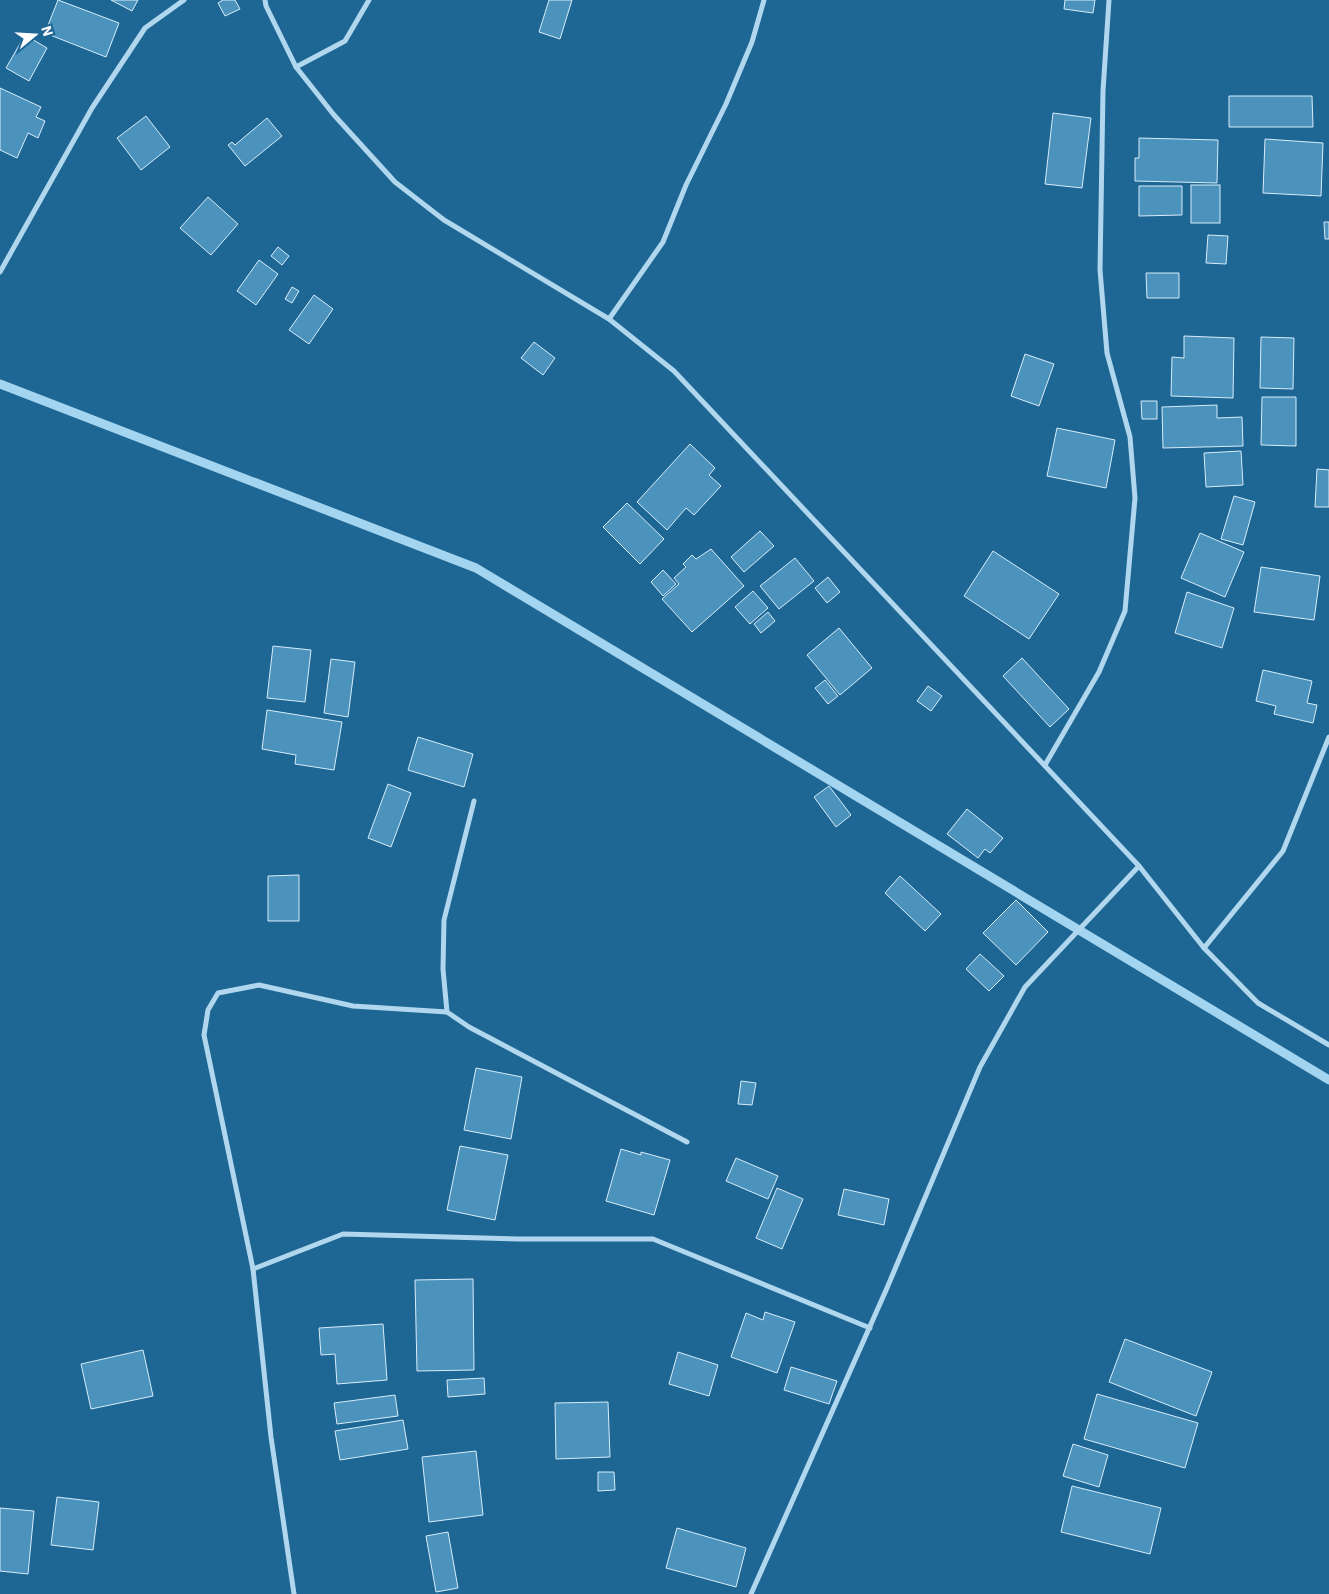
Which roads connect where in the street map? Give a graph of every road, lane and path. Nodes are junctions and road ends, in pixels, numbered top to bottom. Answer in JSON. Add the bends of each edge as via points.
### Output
{"nodes":[{"id":1,"x":184,"y":0,"type":"edge"},
{"id":2,"x":265,"y":0,"type":"edge"},
{"id":3,"x":369,"y":0,"type":"edge"},
{"id":4,"x":764,"y":0,"type":"edge"},
{"id":5,"x":1109,"y":0,"type":"edge"},
{"id":6,"x":296,"y":67,"type":"junction"},
{"id":7,"x":0,"y":272,"type":"edge"},
{"id":8,"x":609,"y":319,"type":"junction"},
{"id":9,"x":1329,"y":737,"type":"edge"},
{"id":10,"x":1045,"y":765,"type":"junction"},
{"id":11,"x":474,"y":801,"type":"dead end"},
{"id":12,"x":1139,"y":866,"type":"junction"},
{"id":13,"x":1204,"y":948,"type":"junction"},
{"id":14,"x":446,"y":1012,"type":"junction"},
{"id":15,"x":1329,"y":1045,"type":"edge"},
{"id":16,"x":687,"y":1142,"type":"dead end"},
{"id":17,"x":253,"y":1269,"type":"junction"},
{"id":18,"x":870,"y":1328,"type":"junction"},
{"id":19,"x":294,"y":1594,"type":"edge"},
{"id":20,"x":751,"y":1594,"type":"edge"}],
"edges":[{"from":1,"to":7,"type":"street","via":[[145,28],[92,108]]},
{"from":2,"to":6,"type":"street"},
{"from":3,"to":6,"type":"street","via":[[345,40]]},
{"from":4,"to":8,"type":"street","via":[[752,42],[663,242]]},
{"from":5,"to":10,"type":"street","via":[[1103,91],[1100,270],[1107,353],[1130,437],[1135,498],[1125,611],[1099,672]]},
{"from":6,"to":8,"type":"street","via":[[394,182],[444,220]]},
{"from":8,"to":10,"type":"street","via":[[674,371]]},
{"from":9,"to":13,"type":"street","via":[[1283,851]]},
{"from":10,"to":12,"type":"street"},
{"from":11,"to":14,"type":"street","via":[[444,920]]},
{"from":12,"to":13,"type":"street"},
{"from":12,"to":18,"type":"street","via":[[1025,987],[980,1067]]},
{"from":13,"to":15,"type":"street","via":[[1258,1003]]},
{"from":14,"to":16,"type":"street"},
{"from":14,"to":17,"type":"street","via":[[354,1006],[259,985],[218,993],[208,1010],[204,1035]]},
{"from":17,"to":18,"type":"street","via":[[343,1234],[653,1239]]},
{"from":17,"to":19,"type":"street","via":[[271,1437]]},
{"from":18,"to":20,"type":"street"}]}
